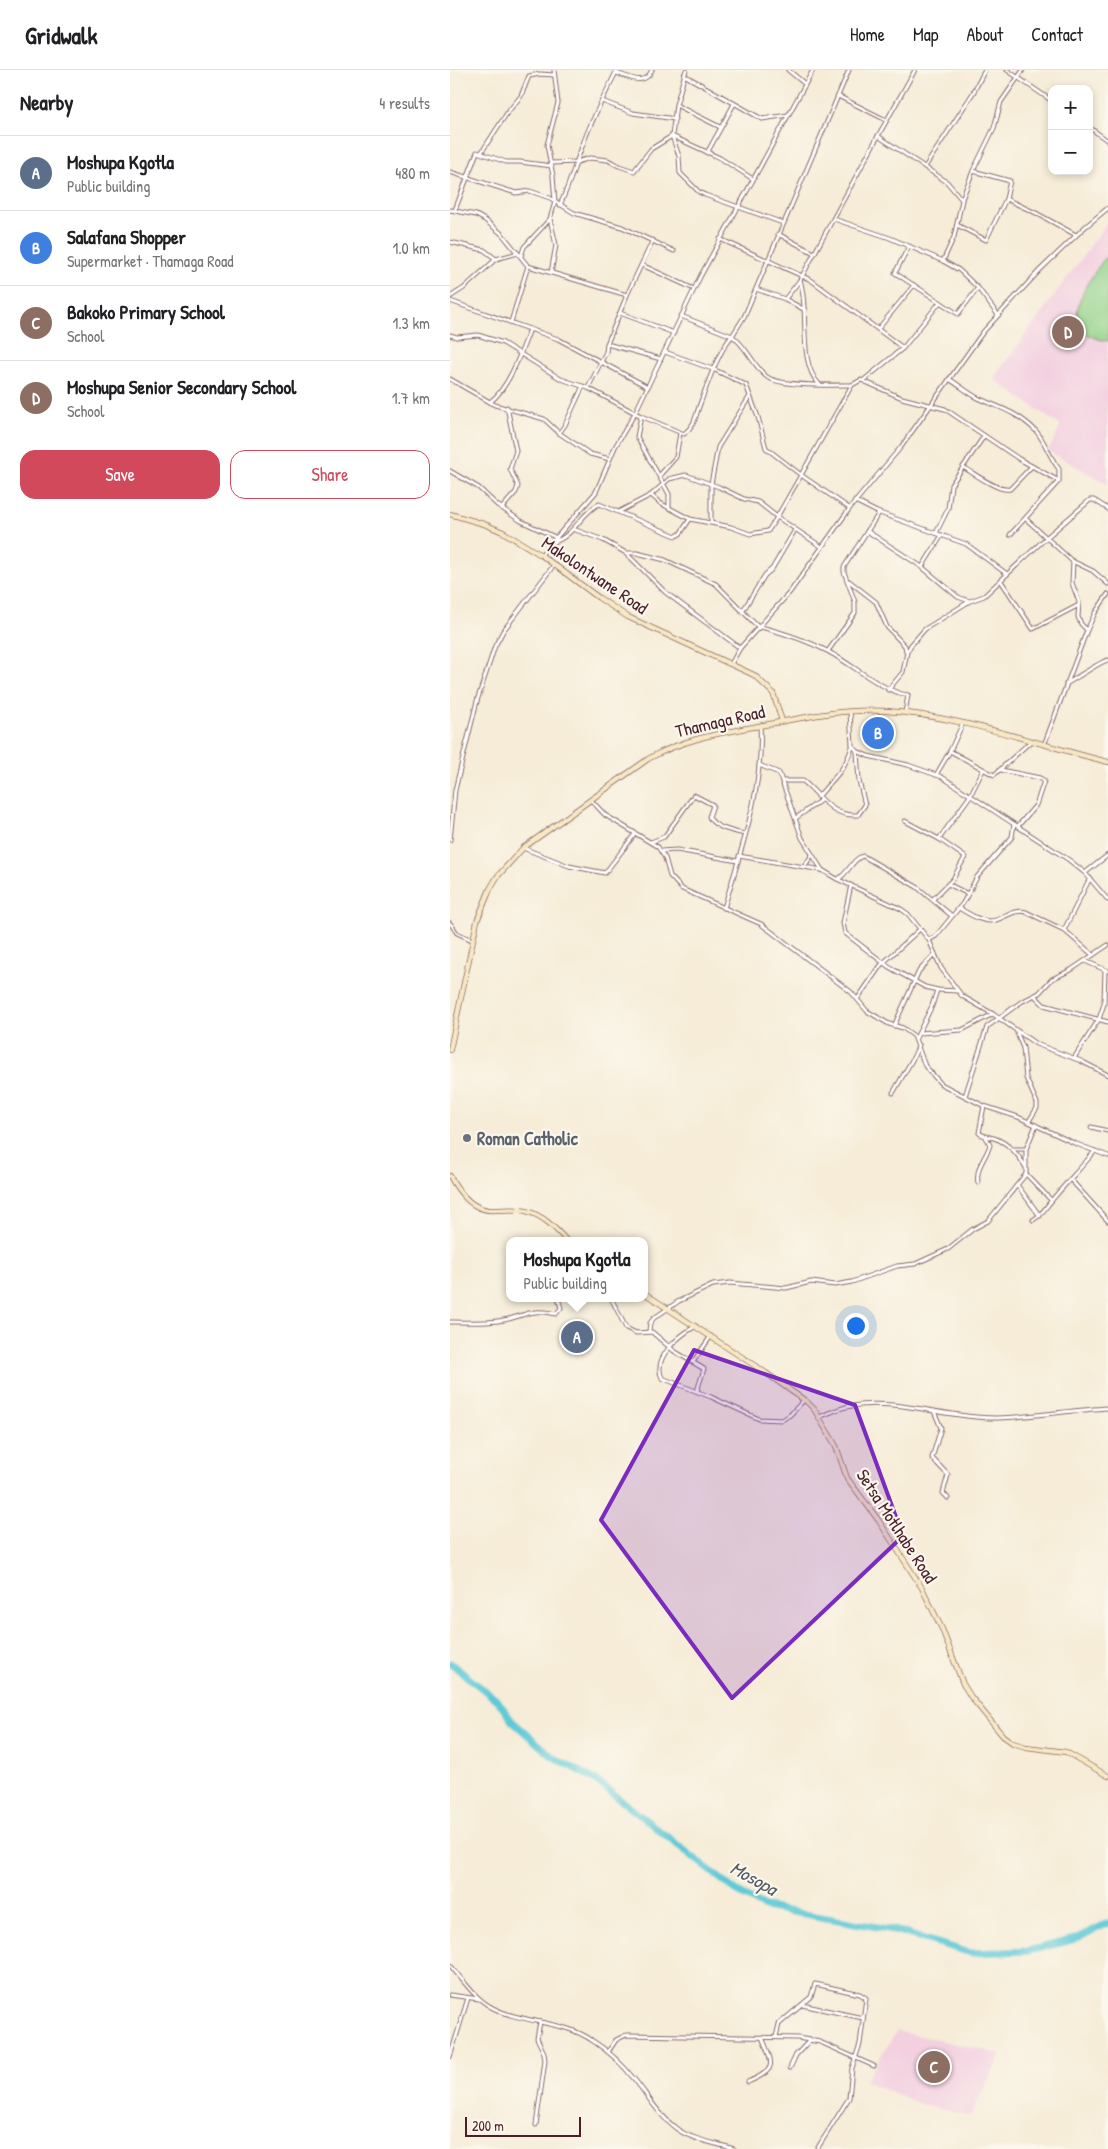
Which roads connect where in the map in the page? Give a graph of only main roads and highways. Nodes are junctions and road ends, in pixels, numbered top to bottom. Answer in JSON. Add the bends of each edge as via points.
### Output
{"nodes":[{"id":1,"x":450,"y":514,"type":"edge"},
{"id":2,"x":782,"y":721,"type":"junction"},
{"id":3,"x":1106,"y":761,"type":"edge"},
{"id":4,"x":450,"y":1050,"type":"edge"},
{"id":5,"x":450,"y":1176,"type":"edge"},
{"id":6,"x":562,"y":1237,"type":"edge"},
{"id":7,"x":648,"y":1294,"type":"edge"},
{"id":8,"x":1108,"y":1776,"type":"edge"}],
"edges":[{"from":1,"to":2,"type":"main road","name":"Makolontwane Road","via":[[484,524],[541,555],[628,617],[754,674],[767,685],[777,701]]},
{"from":2,"to":3,"type":"main road","name":"Thamaga Road","via":[[850,712],[905,713],[963,723]]},
{"from":2,"to":4,"type":"main road","name":"Thamaga Road","via":[[706,736],[664,750],[523,848],[490,889],[477,921]]},
{"from":5,"to":6,"type":"main road","via":[[461,1193],[478,1207],[527,1211],[548,1222]]},
{"from":7,"to":8,"type":"main road","name":"Setsa Motlhabe Road","via":[[804,1400],[836,1446],[847,1478],[922,1588],[963,1684],[981,1712],[1003,1736],[1026,1747],[1066,1752]]}]}
